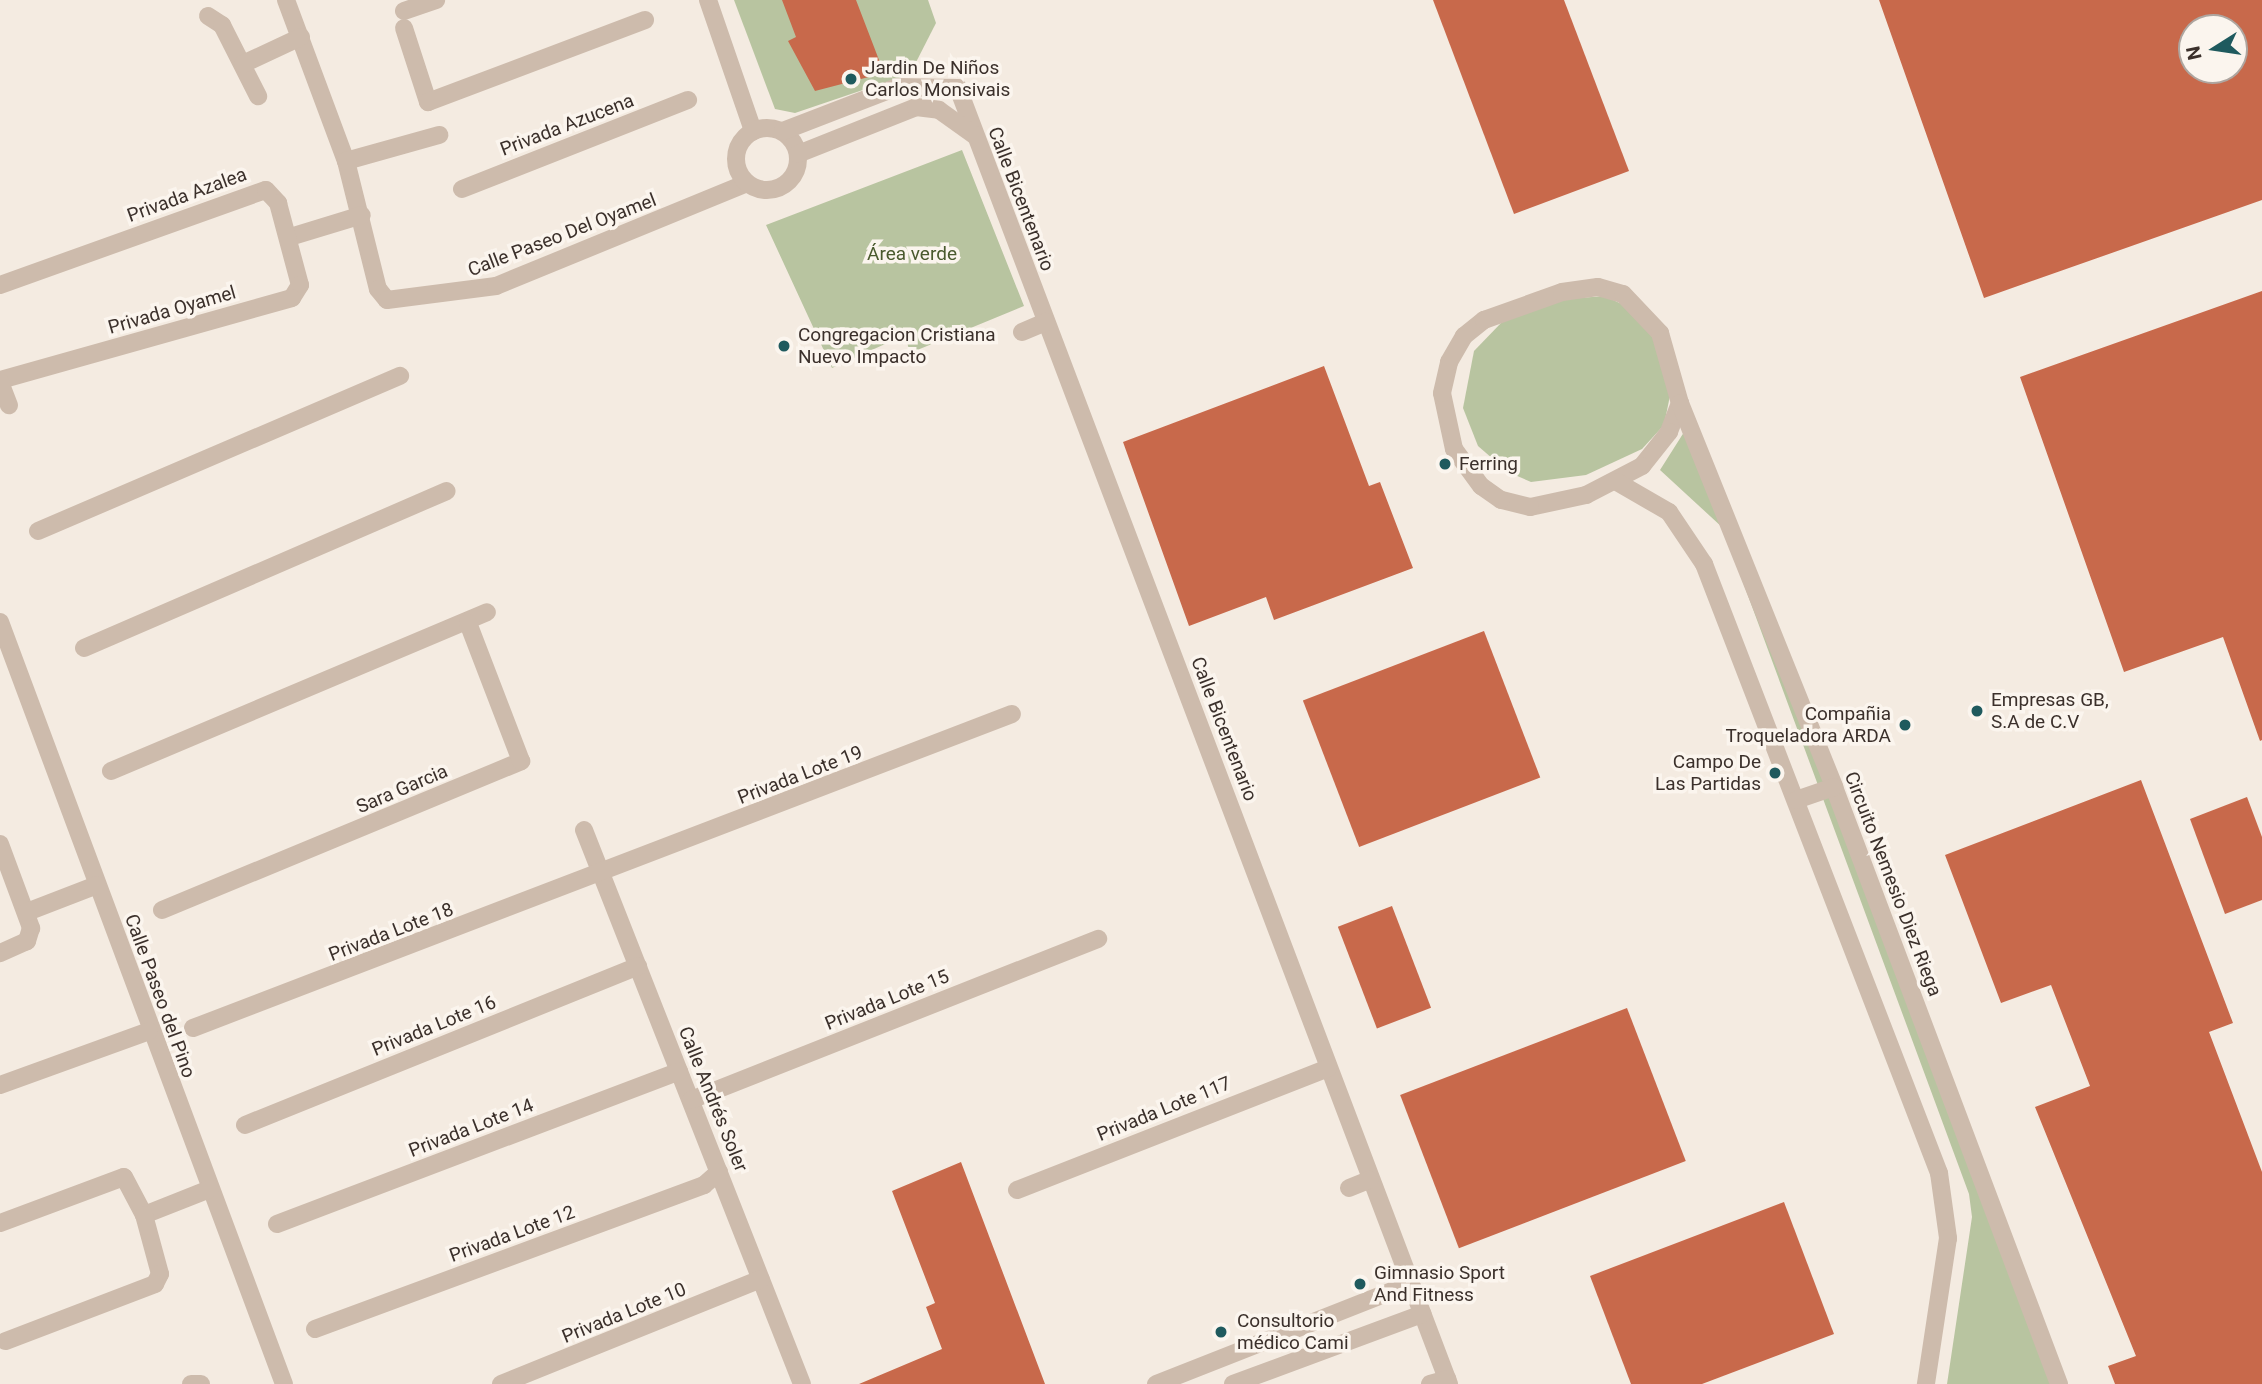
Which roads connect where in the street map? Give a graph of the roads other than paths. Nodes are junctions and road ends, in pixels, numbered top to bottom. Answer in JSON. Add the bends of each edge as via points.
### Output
{"nodes":[{"id":1,"x":286,"y":0,"type":"edge"},
{"id":2,"x":436,"y":0,"type":"edge"},
{"id":3,"x":708,"y":0,"type":"edge"},
{"id":4,"x":208,"y":16,"type":"dead end"},
{"id":5,"x":645,"y":20,"type":"dead end"},
{"id":6,"x":301,"y":37,"type":"junction"},
{"id":7,"x":243,"y":64,"type":"junction"},
{"id":8,"x":258,"y":96,"type":"dead end"},
{"id":9,"x":688,"y":100,"type":"dead end"},
{"id":10,"x":753,"y":131,"type":"junction"},
{"id":11,"x":783,"y":131,"type":"junction"},
{"id":12,"x":439,"y":135,"type":"dead end"},
{"id":13,"x":974,"y":135,"type":"junction"},
{"id":14,"x":798,"y":154,"type":"junction"},
{"id":15,"x":346,"y":161,"type":"junction"},
{"id":16,"x":747,"y":183,"type":"junction"},
{"id":17,"x":462,"y":189,"type":"dead end"},
{"id":18,"x":362,"y":215,"type":"junction"},
{"id":19,"x":290,"y":237,"type":"junction"},
{"id":20,"x":0,"y":285,"type":"edge"},
{"id":21,"x":1046,"y":322,"type":"junction"},
{"id":22,"x":1022,"y":332,"type":"dead end"},
{"id":23,"x":400,"y":376,"type":"dead end"},
{"id":24,"x":0,"y":381,"type":"edge"},
{"id":25,"x":1680,"y":403,"type":"junction"},
{"id":26,"x":9,"y":405,"type":"dead end"},
{"id":27,"x":1617,"y":482,"type":"junction"},
{"id":28,"x":447,"y":491,"type":"dead end"},
{"id":29,"x":38,"y":531,"type":"dead end"},
{"id":30,"x":487,"y":612,"type":"dead end"},
{"id":31,"x":468,"y":623,"type":"junction"},
{"id":32,"x":0,"y":624,"type":"edge"},
{"id":33,"x":84,"y":648,"type":"dead end"},
{"id":34,"x":1012,"y":714,"type":"dead end"},
{"id":35,"x":111,"y":771,"type":"dead end"},
{"id":36,"x":1834,"y":786,"type":"junction"},
{"id":37,"x":1796,"y":800,"type":"junction"},
{"id":38,"x":584,"y":830,"type":"dead end"},
{"id":39,"x":0,"y":844,"type":"edge"},
{"id":40,"x":603,"y":874,"type":"junction"},
{"id":41,"x":97,"y":885,"type":"junction"},
{"id":42,"x":162,"y":910,"type":"dead end"},
{"id":43,"x":27,"y":912,"type":"junction"},
{"id":44,"x":1098,"y":939,"type":"dead end"},
{"id":45,"x":0,"y":953,"type":"edge"},
{"id":46,"x":638,"y":966,"type":"junction"},
{"id":47,"x":193,"y":1028,"type":"dead end"},
{"id":48,"x":149,"y":1031,"type":"junction"},
{"id":49,"x":1328,"y":1068,"type":"junction"},
{"id":50,"x":679,"y":1071,"type":"junction"},
{"id":51,"x":0,"y":1085,"type":"edge"},
{"id":52,"x":691,"y":1100,"type":"junction"},
{"id":53,"x":245,"y":1125,"type":"dead end"},
{"id":54,"x":719,"y":1171,"type":"junction"},
{"id":55,"x":1369,"y":1180,"type":"junction"},
{"id":56,"x":1349,"y":1188,"type":"dead end"},
{"id":57,"x":210,"y":1189,"type":"junction"},
{"id":58,"x":1017,"y":1190,"type":"dead end"},
{"id":59,"x":144,"y":1215,"type":"junction"},
{"id":60,"x":0,"y":1223,"type":"edge"},
{"id":61,"x":277,"y":1224,"type":"dead end"},
{"id":62,"x":761,"y":1279,"type":"junction"},
{"id":63,"x":1410,"y":1284,"type":"junction"},
{"id":64,"x":1422,"y":1314,"type":"junction"},
{"id":65,"x":315,"y":1329,"type":"dead end"},
{"id":66,"x":6,"y":1341,"type":"dead end"},
{"id":67,"x":1442,"y":1382,"type":"edge"},
{"id":68,"x":191,"y":1384,"type":"edge"},
{"id":69,"x":201,"y":1384,"type":"edge"},
{"id":70,"x":284,"y":1384,"type":"edge"},
{"id":71,"x":501,"y":1384,"type":"edge"},
{"id":72,"x":802,"y":1384,"type":"edge"},
{"id":73,"x":1156,"y":1384,"type":"edge"},
{"id":74,"x":1233,"y":1384,"type":"edge"},
{"id":75,"x":1926,"y":1384,"type":"edge"},
{"id":76,"x":2059,"y":1384,"type":"edge"}],
"edges":[{"from":1,"to":6,"type":"street"},
{"from":2,"to":5,"type":"street","via":[[404,20],[428,102]]},
{"from":3,"to":10,"type":"street"},
{"from":4,"to":7,"type":"street","via":[[222,25]]},
{"from":6,"to":7,"type":"street"},
{"from":6,"to":15,"type":"street"},
{"from":7,"to":8,"type":"street"},
{"from":9,"to":17,"type":"street","name":"Privada Azucena"},
{"from":10,"to":11,"type":"street"},
{"from":10,"to":16,"type":"street","via":[[736,155]]},
{"from":11,"to":13,"type":"street","name":"Calle Bicentenario","via":[[897,87],[958,88]]},
{"from":11,"to":14,"type":"street"},
{"from":12,"to":15,"type":"street"},
{"from":13,"to":14,"type":"street","via":[[939,110],[916,107]]},
{"from":13,"to":21,"type":"street","name":"Calle Bicentenario"},
{"from":14,"to":16,"type":"street","via":[[783,185],[765,190]]},
{"from":15,"to":18,"type":"street"},
{"from":16,"to":18,"type":"street","name":"Calle Paseo Del Oyamel","via":[[496,286],[387,300],[378,289]]},
{"from":18,"to":19,"type":"street"},
{"from":19,"to":20,"type":"street","name":"Privada Azalea","via":[[278,203],[266,190]]},
{"from":19,"to":24,"type":"street","name":"Privada Oyamel","via":[[300,285],[292,298]]},
{"from":21,"to":22,"type":"street"},
{"from":21,"to":49,"type":"street","name":"Calle Bicentenario"},
{"from":23,"to":29,"type":"street"},
{"from":24,"to":26,"type":"street"},
{"from":25,"to":27,"type":"street","name":"Circuito Nemesio Diez Riega","via":[[1656,451]]},
{"from":25,"to":27,"type":"street","name":"Circuito Nemesio Diez Riega","via":[[1660,333],[1623,294],[1598,287],[1562,292],[1484,320],[1464,336],[1449,362],[1444,414],[1454,449],[1481,486],[1530,507]]},
{"from":25,"to":36,"type":"street","name":"Circuito Nemesio Diez Riega"},
{"from":27,"to":37,"type":"street","via":[[1669,512],[1687,531]]},
{"from":28,"to":33,"type":"street"},
{"from":30,"to":31,"type":"street"},
{"from":31,"to":35,"type":"street"},
{"from":31,"to":42,"type":"street","name":"Sara Garcia","via":[[521,761]]},
{"from":32,"to":41,"type":"street","name":"Calle Paseo del Pino"},
{"from":34,"to":40,"type":"street","name":"Privada Lote 19"},
{"from":36,"to":37,"type":"street"},
{"from":36,"to":76,"type":"street","name":"Circuito Nemesio Diez Riega"},
{"from":37,"to":75,"type":"street","via":[[1946,1201],[1948,1238]]},
{"from":38,"to":40,"type":"street","name":"Calle Andrés Soler"},
{"from":39,"to":43,"type":"street"},
{"from":40,"to":46,"type":"street","name":"Calle Andrés Soler"},
{"from":40,"to":47,"type":"street","name":"Privada Lote 18"},
{"from":41,"to":43,"type":"street"},
{"from":41,"to":48,"type":"street","name":"Calle Paseo del Pino"},
{"from":43,"to":45,"type":"street","via":[[27,941]]},
{"from":44,"to":52,"type":"street","name":"Privada Lote 15"},
{"from":46,"to":50,"type":"street","name":"Calle Andrés Soler"},
{"from":46,"to":53,"type":"street","name":"Privada Lote 16"},
{"from":48,"to":51,"type":"street"},
{"from":48,"to":57,"type":"street","name":"Calle Paseo del Pino"},
{"from":49,"to":55,"type":"street","name":"Calle Bicentenario"},
{"from":49,"to":58,"type":"street","name":"Privada Lote 117"},
{"from":50,"to":52,"type":"street","name":"Calle Andrés Soler"},
{"from":50,"to":61,"type":"street","name":"Privada Lote 14"},
{"from":52,"to":54,"type":"street","name":"Calle Andrés Soler"},
{"from":54,"to":62,"type":"street","name":"Calle Andrés Soler"},
{"from":54,"to":65,"type":"street","name":"Privada Lote 12","via":[[704,1185]]},
{"from":55,"to":56,"type":"street"},
{"from":55,"to":63,"type":"street","name":"Calle Bicentenario"},
{"from":57,"to":59,"type":"street"},
{"from":57,"to":70,"type":"street","name":"Calle Paseo del Pino"},
{"from":59,"to":60,"type":"street","via":[[124,1177]]},
{"from":59,"to":66,"type":"street","via":[[159,1264],[155,1284]]},
{"from":62,"to":71,"type":"street","name":"Privada Lote 10"},
{"from":62,"to":72,"type":"street","name":"Calle Andrés Soler"},
{"from":63,"to":64,"type":"street","name":"Calle Bicentenario"},
{"from":63,"to":73,"type":"street"},
{"from":64,"to":67,"type":"street","name":"Calle Bicentenario"},
{"from":64,"to":74,"type":"street"},
{"from":68,"to":69,"type":"street"}]}
